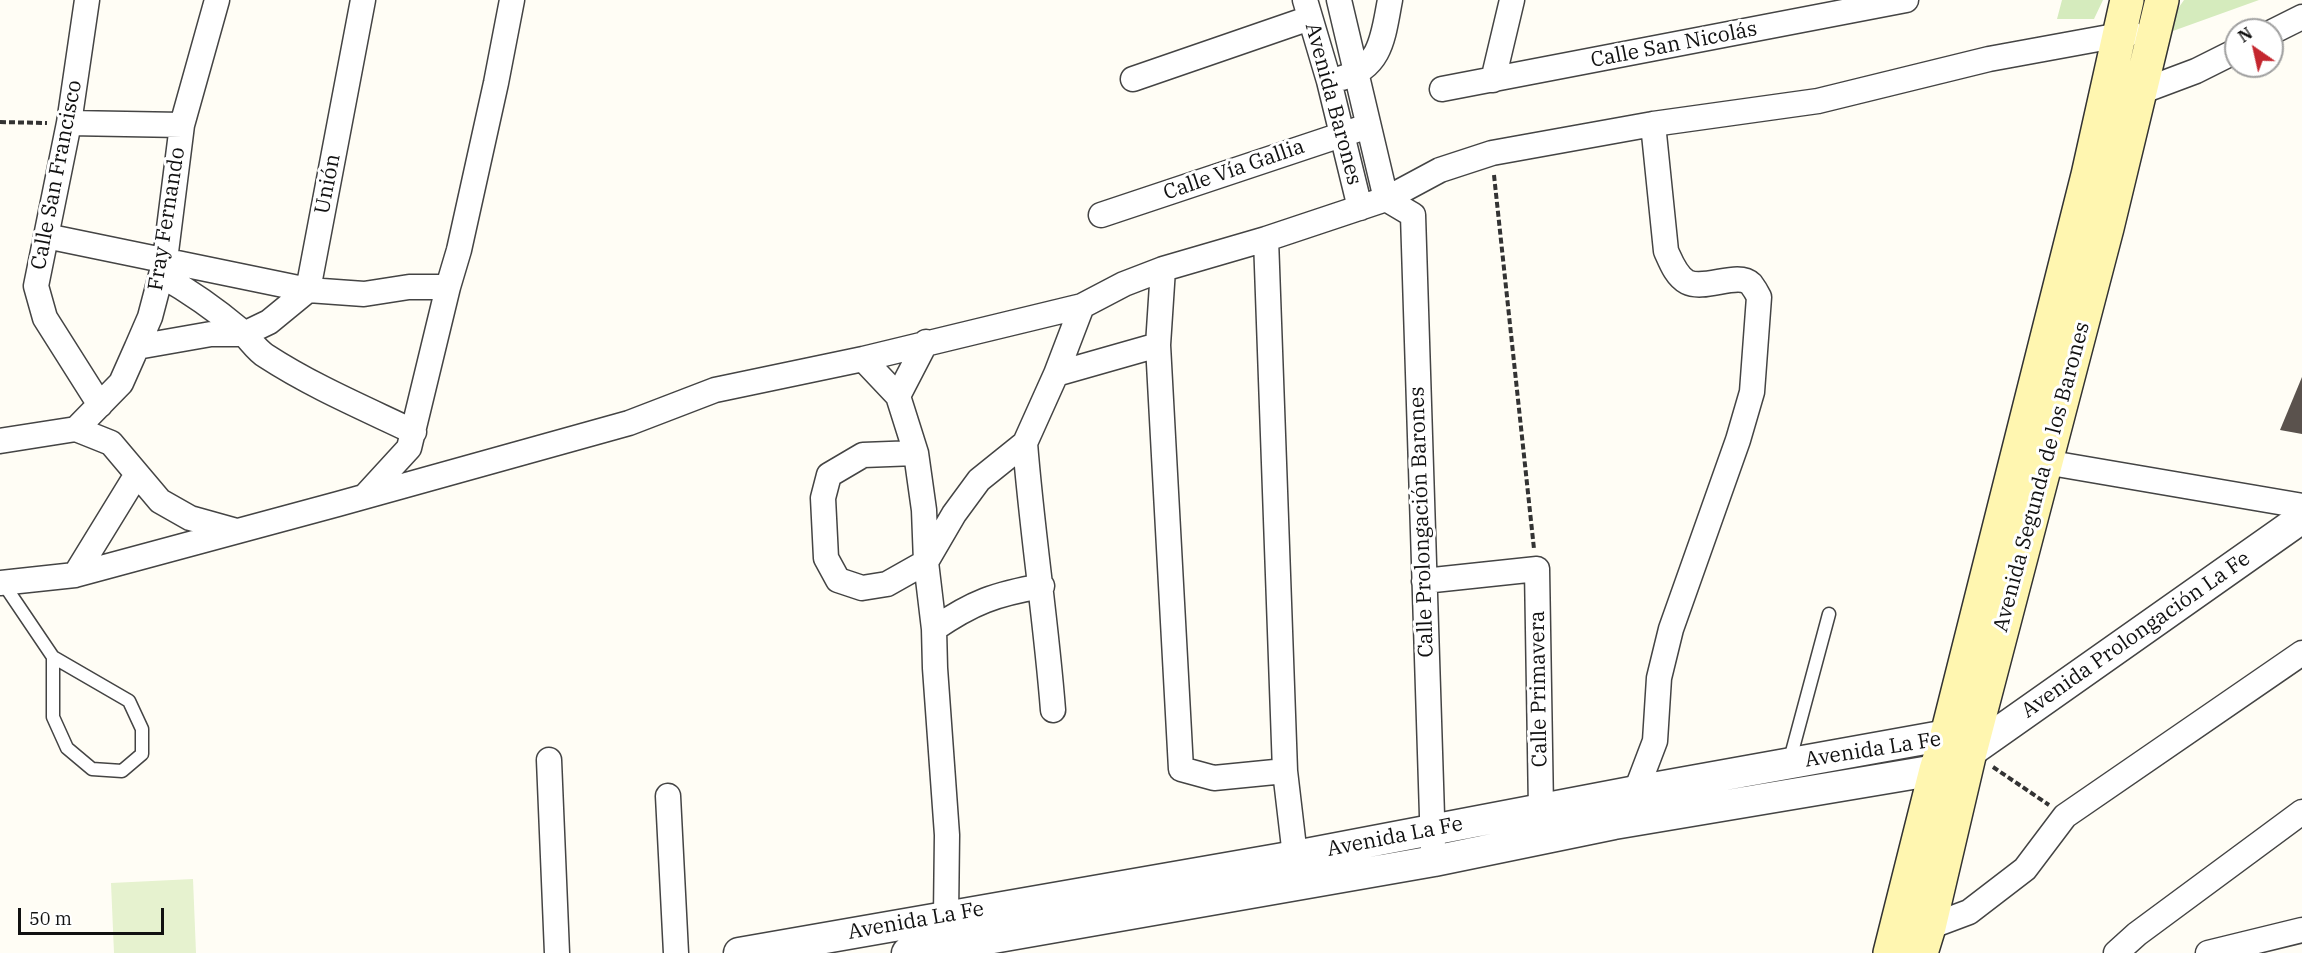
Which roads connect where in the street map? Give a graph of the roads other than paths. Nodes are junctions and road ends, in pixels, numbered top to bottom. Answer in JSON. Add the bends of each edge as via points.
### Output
{"nodes":[{"id":1,"x":87,"y":0,"type":"edge"},
{"id":2,"x":217,"y":0,"type":"edge"},
{"id":3,"x":363,"y":0,"type":"edge"},
{"id":4,"x":512,"y":0,"type":"edge"},
{"id":5,"x":1338,"y":0,"type":"edge"},
{"id":6,"x":1390,"y":0,"type":"edge"},
{"id":7,"x":1512,"y":0,"type":"edge"},
{"id":8,"x":1906,"y":0,"type":"edge"},
{"id":9,"x":2127,"y":0,"type":"edge"},
{"id":10,"x":1307,"y":9,"type":"edge"},
{"id":11,"x":2160,"y":13,"type":"edge"},
{"id":12,"x":2302,"y":16,"type":"edge"},
{"id":13,"x":2284,"y":26,"type":"edge"},
{"id":14,"x":2120,"y":36,"type":"junction"},
{"id":15,"x":2224,"y":57,"type":"edge"},
{"id":16,"x":1356,"y":74,"type":"junction"},
{"id":17,"x":1133,"y":79,"type":"dead end"},
{"id":18,"x":1493,"y":80,"type":"junction"},
{"id":19,"x":1329,"y":81,"type":"junction"},
{"id":20,"x":1442,"y":89,"type":"dead end"},
{"id":21,"x":2140,"y":92,"type":"junction"},
{"id":22,"x":69,"y":123,"type":"junction"},
{"id":23,"x":1653,"y":124,"type":"junction"},
{"id":24,"x":182,"y":125,"type":"junction"},
{"id":25,"x":1368,"y":126,"type":"junction"},
{"id":26,"x":1341,"y":134,"type":"junction"},
{"id":27,"x":1386,"y":199,"type":"junction"},
{"id":28,"x":1360,"y":208,"type":"junction"},
{"id":29,"x":1101,"y":215,"type":"dead end"},
{"id":30,"x":46,"y":236,"type":"junction"},
{"id":31,"x":1266,"y":239,"type":"junction"},
{"id":32,"x":163,"y":267,"type":"junction"},
{"id":33,"x":1163,"y":269,"type":"junction"},
{"id":34,"x":447,"y":287,"type":"junction"},
{"id":35,"x":308,"y":290,"type":"junction"},
{"id":36,"x":1082,"y":306,"type":"junction"},
{"id":37,"x":244,"y":334,"type":"junction"},
{"id":38,"x":926,"y":342,"type":"junction"},
{"id":39,"x":1158,"y":345,"type":"junction"},
{"id":40,"x":137,"y":347,"type":"junction"},
{"id":41,"x":863,"y":359,"type":"junction"},
{"id":42,"x":1056,"y":374,"type":"junction"},
{"id":43,"x":898,"y":396,"type":"junction"},
{"id":44,"x":100,"y":405,"type":"junction"},
{"id":45,"x":76,"y":429,"type":"junction"},
{"id":46,"x":414,"y":432,"type":"junction"},
{"id":47,"x":0,"y":441,"type":"edge"},
{"id":48,"x":1025,"y":442,"type":"junction"},
{"id":49,"x":916,"y":453,"type":"junction"},
{"id":50,"x":2045,"y":462,"type":"junction"},
{"id":51,"x":137,"y":474,"type":"junction"},
{"id":52,"x":365,"y":496,"type":"junction"},
{"id":53,"x":2302,"y":506,"type":"edge"},
{"id":54,"x":2302,"y":518,"type":"edge"},
{"id":55,"x":234,"y":531,"type":"junction"},
{"id":56,"x":926,"y":562,"type":"junction"},
{"id":57,"x":75,"y":574,"type":"junction"},
{"id":58,"x":1424,"y":581,"type":"junction"},
{"id":59,"x":1,"y":583,"type":"edge"},
{"id":60,"x":1042,"y":586,"type":"junction"},
{"id":61,"x":1829,"y":614,"type":"dead end"},
{"id":62,"x":934,"y":629,"type":"junction"},
{"id":63,"x":2302,"y":653,"type":"edge"},
{"id":64,"x":52,"y":657,"type":"junction"},
{"id":65,"x":1053,"y":710,"type":"dead end"},
{"id":66,"x":1959,"y":743,"type":"junction"},
{"id":67,"x":549,"y":760,"type":"dead end"},
{"id":68,"x":1789,"y":764,"type":"junction"},
{"id":69,"x":1936,"y":770,"type":"junction"},
{"id":70,"x":1285,"y":771,"type":"junction"},
{"id":71,"x":1636,"y":791,"type":"junction"},
{"id":72,"x":668,"y":796,"type":"dead end"},
{"id":73,"x":1541,"y":810,"type":"junction"},
{"id":74,"x":2302,"y":812,"type":"edge"},
{"id":75,"x":1614,"y":824,"type":"junction"},
{"id":76,"x":1432,"y":829,"type":"junction"},
{"id":77,"x":1295,"y":856,"type":"junction"},
{"id":78,"x":1434,"y":861,"type":"junction"},
{"id":79,"x":946,"y":916,"type":"junction"},
{"id":80,"x":2302,"y":930,"type":"edge"},
{"id":81,"x":1925,"y":940,"type":"edge"},
{"id":82,"x":950,"y":949,"type":"edge"},
{"id":83,"x":557,"y":953,"type":"edge"},
{"id":84,"x":676,"y":953,"type":"edge"},
{"id":85,"x":740,"y":953,"type":"edge"},
{"id":86,"x":907,"y":953,"type":"edge"},
{"id":87,"x":1890,"y":953,"type":"edge"},
{"id":88,"x":2116,"y":953,"type":"edge"},
{"id":89,"x":2208,"y":953,"type":"edge"}],
"edges":[{"from":1,"to":22,"type":"street","name":"Calle San Francisco"},
{"from":2,"to":24,"type":"street","name":"Fray Fernando"},
{"from":3,"to":35,"type":"street","name":"Unión"},
{"from":4,"to":34,"type":"street","via":[[459,250]]},
{"from":5,"to":16,"type":"street","name":"Avenida Barones"},
{"from":6,"to":16,"type":"street","via":[[1381,44],[1373,60]]},
{"from":7,"to":18,"type":"street"},
{"from":8,"to":18,"type":"street","name":"Calle San Nicolás"},
{"from":9,"to":14,"type":"main road","name":"Avenida Segunda de los Barones"},
{"from":10,"to":17,"type":"street"},
{"from":10,"to":19,"type":"street","name":"Avenida Barones"},
{"from":11,"to":14,"type":"street"},
{"from":11,"to":21,"type":"main road","name":"Avenida Segunda de los Barones"},
{"from":12,"to":13,"type":"street"},
{"from":14,"to":23,"type":"street","via":[[1989,59],[1818,101]]},
{"from":14,"to":66,"type":"main road","name":"Avenida Segunda de los Barones"},
{"from":15,"to":21,"type":"street"},
{"from":16,"to":19,"type":"street"},
{"from":16,"to":25,"type":"street","name":"Avenida Barones"},
{"from":18,"to":20,"type":"street","name":"Calle San Nicolás"},
{"from":19,"to":26,"type":"street","name":"Avenida Barones"},
{"from":21,"to":50,"type":"main road","name":"Avenida Segunda de los Barones"},
{"from":22,"to":24,"type":"street","name":"Fray Fernando"},
{"from":22,"to":30,"type":"street","name":"Calle San Francisco"},
{"from":23,"to":27,"type":"street","via":[[1491,153],[1440,170]]},
{"from":23,"to":71,"type":"street","via":[[1666,251],[1674,270],[1686,281],[1702,285],[1740,279],[1750,283],[1759,297],[1752,392],[1671,629],[1659,678],[1655,741]]},
{"from":24,"to":32,"type":"street","name":"Fray Fernando"},
{"from":25,"to":26,"type":"street","name":"Calle Vía Gallia"},
{"from":25,"to":27,"type":"street","name":"Avenida Barones"},
{"from":26,"to":28,"type":"street","name":"Avenida Barones"},
{"from":26,"to":29,"type":"street","name":"Calle Vía Gallia"},
{"from":27,"to":28,"type":"street"},
{"from":27,"to":58,"type":"street","name":"Calle Prolongación Barones","via":[[1413,215]]},
{"from":28,"to":31,"type":"street"},
{"from":30,"to":32,"type":"street"},
{"from":30,"to":44,"type":"street","name":"Calle San Francisco","via":[[36,286],[45,318]]},
{"from":31,"to":33,"type":"street"},
{"from":31,"to":70,"type":"street"},
{"from":32,"to":35,"type":"street"},
{"from":32,"to":37,"type":"street"},
{"from":32,"to":40,"type":"street","name":"Fray Fernando","via":[[150,317]]},
{"from":33,"to":36,"type":"street"},
{"from":33,"to":39,"type":"street"},
{"from":34,"to":35,"type":"street","via":[[409,287],[364,294]]},
{"from":34,"to":46,"type":"street"},
{"from":35,"to":37,"type":"street","via":[[269,322]]},
{"from":36,"to":38,"type":"street"},
{"from":36,"to":42,"type":"street"},
{"from":37,"to":40,"type":"street","via":[[211,334]]},
{"from":37,"to":46,"type":"street","via":[[263,355],[313,384]]},
{"from":38,"to":41,"type":"street"},
{"from":38,"to":43,"type":"street"},
{"from":39,"to":42,"type":"street"},
{"from":39,"to":70,"type":"street","via":[[1181,769],[1214,778]]},
{"from":40,"to":44,"type":"street","name":"Fray Fernando","via":[[121,383]]},
{"from":41,"to":43,"type":"street"},
{"from":41,"to":52,"type":"street","via":[[715,390],[629,423]]},
{"from":42,"to":48,"type":"street"},
{"from":43,"to":49,"type":"street"},
{"from":44,"to":45,"type":"street","name":"Fray Fernando"},
{"from":45,"to":47,"type":"street"},
{"from":45,"to":51,"type":"street","via":[[111,442]]},
{"from":46,"to":52,"type":"street","via":[[409,448]]},
{"from":48,"to":56,"type":"street","via":[[979,480]]},
{"from":48,"to":60,"type":"street"},
{"from":49,"to":56,"type":"street"},
{"from":49,"to":56,"type":"street","via":[[863,455],[830,475],[823,498],[826,558],[838,580],[862,588],[887,584]]},
{"from":50,"to":53,"type":"street"},
{"from":50,"to":66,"type":"main road","name":"Avenida Segunda de los Barones"},
{"from":51,"to":55,"type":"street","via":[[160,501],[190,518]]},
{"from":51,"to":57,"type":"street"},
{"from":52,"to":55,"type":"street"},
{"from":54,"to":66,"type":"street","name":"Avenida Prolongación La Fe"},
{"from":55,"to":57,"type":"street"},
{"from":56,"to":62,"type":"street"},
{"from":57,"to":59,"type":"street"},
{"from":58,"to":73,"type":"street","name":"Calle Primavera","via":[[1537,569]]},
{"from":58,"to":76,"type":"street","name":"Calle Prolongación Barones"},
{"from":59,"to":64,"type":"lane"},
{"from":60,"to":62,"type":"street","via":[[1003,592],[963,609]]},
{"from":60,"to":65,"type":"street"},
{"from":61,"to":68,"type":"lane"},
{"from":62,"to":79,"type":"street","via":[[947,835]]},
{"from":63,"to":81,"type":"street","via":[[2065,816],[2025,869]]},
{"from":64,"to":64,"type":"lane","via":[[129,701],[142,729],[142,754],[122,771],[92,769],[67,748],[53,717]]},
{"from":66,"to":68,"type":"street","name":"Avenida La Fe"},
{"from":66,"to":69,"type":"main road","name":"Avenida Segunda de los Barones"},
{"from":66,"to":81,"type":"main road","name":"Avenida Segunda de los Barones"},
{"from":67,"to":83,"type":"street"},
{"from":68,"to":71,"type":"street","name":"Avenida La Fe"},
{"from":69,"to":75,"type":"street","name":"Avenida La Fe"},
{"from":69,"to":87,"type":"main road","name":"Avenida Segunda de los Barones"},
{"from":70,"to":77,"type":"street"},
{"from":71,"to":73,"type":"street","name":"Avenida La Fe"},
{"from":71,"to":75,"type":"street"},
{"from":72,"to":84,"type":"street"},
{"from":73,"to":76,"type":"street","name":"Avenida La Fe"},
{"from":74,"to":88,"type":"street"},
{"from":75,"to":78,"type":"street","name":"Avenida La Fe"},
{"from":76,"to":77,"type":"street","name":"Avenida La Fe"},
{"from":76,"to":78,"type":"street","name":"Calle Prolongación Barones"},
{"from":77,"to":79,"type":"street","name":"Avenida La Fe"},
{"from":78,"to":82,"type":"street","name":"Avenida La Fe"},
{"from":79,"to":82,"type":"street"},
{"from":79,"to":85,"type":"street","name":"Avenida La Fe"},
{"from":80,"to":89,"type":"street"},
{"from":82,"to":86,"type":"street","name":"Avenida La Fe"}]}
